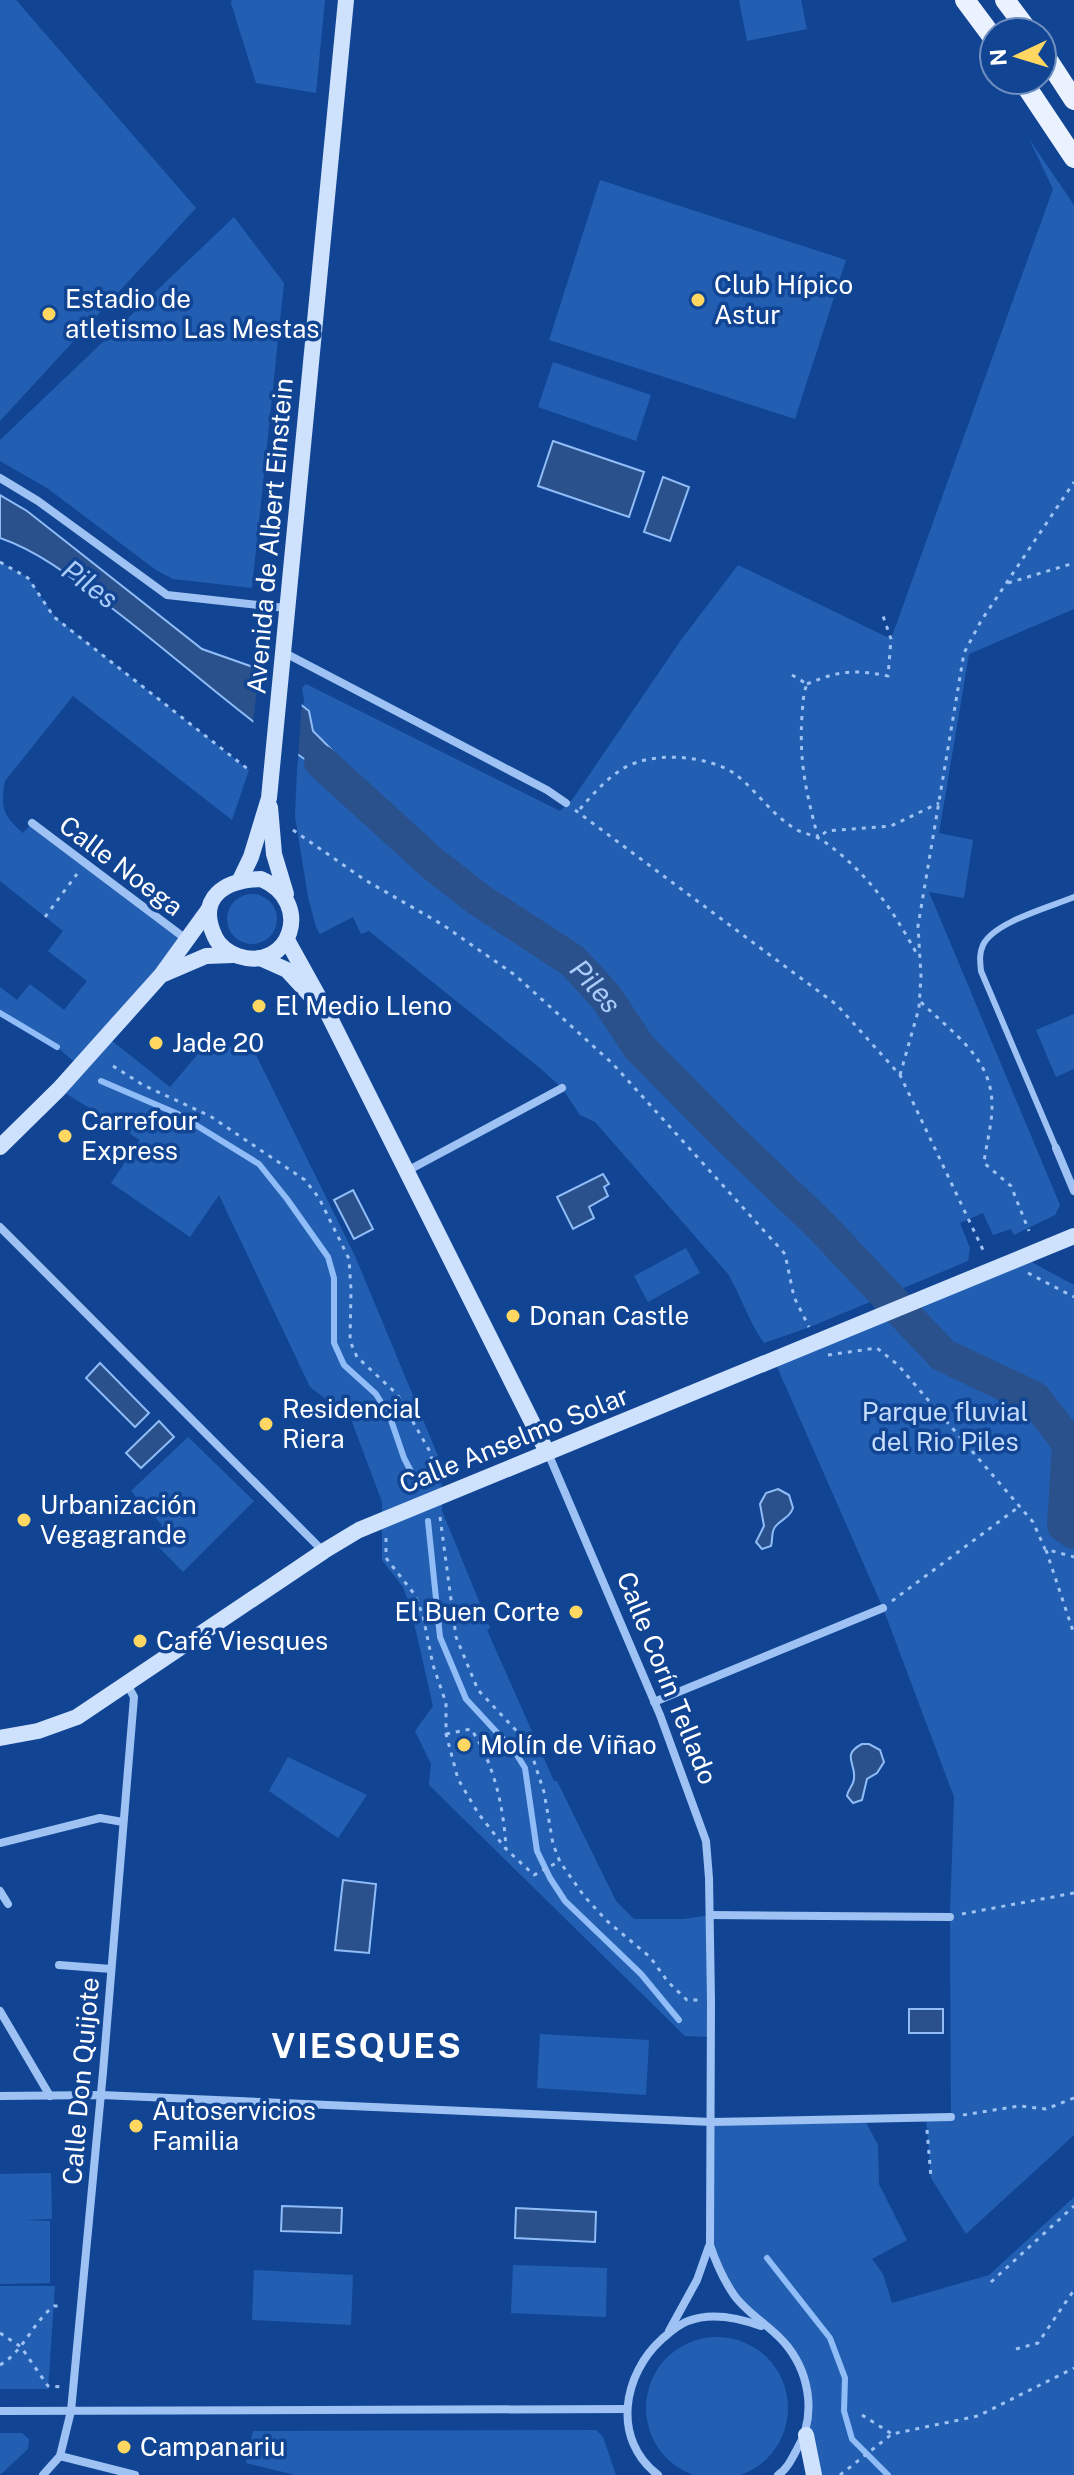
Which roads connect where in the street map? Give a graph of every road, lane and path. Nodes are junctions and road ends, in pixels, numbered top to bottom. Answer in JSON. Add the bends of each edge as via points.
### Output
{"nodes":[{"id":1,"x":346,"y":0,"type":"edge"},
{"id":2,"x":965,"y":0,"type":"edge"},
{"id":3,"x":978,"y":17,"type":"edge"},
{"id":4,"x":1058,"y":76,"type":"edge"},
{"id":5,"x":1033,"y":96,"type":"edge"},
{"id":6,"x":1074,"y":100,"type":"edge"},
{"id":7,"x":1074,"y":158,"type":"edge"},
{"id":8,"x":0,"y":478,"type":"edge"},
{"id":9,"x":1074,"y":482,"type":"edge"},
{"id":10,"x":0,"y":562,"type":"edge"},
{"id":11,"x":1074,"y":563,"type":"edge"},
{"id":12,"x":1008,"y":583,"type":"junction"},
{"id":13,"x":286,"y":608,"type":"junction"},
{"id":14,"x":883,"y":616,"type":"dead end"},
{"id":15,"x":283,"y":652,"type":"junction"},
{"id":16,"x":792,"y":675,"type":"dead end"},
{"id":17,"x":807,"y":684,"type":"junction"},
{"id":18,"x":249,"y":770,"type":"dead end"},
{"id":19,"x":269,"y":798,"type":"junction"},
{"id":20,"x":566,"y":803,"type":"joint"},
{"id":21,"x":939,"y":803,"type":"junction"},
{"id":22,"x":577,"y":812,"type":"junction"},
{"id":23,"x":32,"y":823,"type":"dead end"},
{"id":24,"x":293,"y":830,"type":"dead end"},
{"id":25,"x":818,"y":838,"type":"junction"},
{"id":26,"x":84,"y":864,"type":"junction"},
{"id":27,"x":240,"y":880,"type":"junction"},
{"id":28,"x":1074,"y":897,"type":"edge"},
{"id":29,"x":287,"y":899,"type":"junction"},
{"id":30,"x":209,"y":909,"type":"junction"},
{"id":31,"x":45,"y":917,"type":"dead end"},
{"id":32,"x":186,"y":939,"type":"junction"},
{"id":33,"x":287,"y":940,"type":"junction"},
{"id":34,"x":233,"y":955,"type":"junction"},
{"id":35,"x":260,"y":958,"type":"junction"},
{"id":36,"x":920,"y":959,"type":"junction"},
{"id":37,"x":162,"y":974,"type":"junction"},
{"id":38,"x":919,"y":1001,"type":"junction"},
{"id":39,"x":327,"y":1012,"type":"junction"},
{"id":40,"x":113,"y":1066,"type":"dead end"},
{"id":41,"x":900,"y":1075,"type":"junction"},
{"id":42,"x":562,"y":1088,"type":"dead end"},
{"id":43,"x":0,"y":1147,"type":"edge"},
{"id":44,"x":1056,"y":1148,"type":"joint"},
{"id":45,"x":406,"y":1171,"type":"junction"},
{"id":46,"x":1074,"y":1191,"type":"edge"},
{"id":47,"x":0,"y":1227,"type":"edge"},
{"id":48,"x":1029,"y":1231,"type":"dead end"},
{"id":49,"x":1074,"y":1236,"type":"edge"},
{"id":50,"x":984,"y":1252,"type":"dead end"},
{"id":51,"x":1022,"y":1270,"type":"dead end"},
{"id":52,"x":1074,"y":1297,"type":"edge"},
{"id":53,"x":817,"y":1342,"type":"junction"},
{"id":54,"x":547,"y":1452,"type":"junction"},
{"id":55,"x":437,"y":1475,"type":"dead end"},
{"id":56,"x":1020,"y":1506,"type":"junction"},
{"id":57,"x":440,"y":1513,"type":"dead end"},
{"id":58,"x":387,"y":1518,"type":"junction"},
{"id":59,"x":1045,"y":1549,"type":"junction"},
{"id":60,"x":324,"y":1551,"type":"junction"},
{"id":61,"x":1074,"y":1557,"type":"edge"},
{"id":62,"x":883,"y":1608,"type":"joint"},
{"id":63,"x":1074,"y":1634,"type":"edge"},
{"id":64,"x":127,"y":1684,"type":"junction"},
{"id":65,"x":654,"y":1702,"type":"junction"},
{"id":66,"x":446,"y":1734,"type":"junction"},
{"id":67,"x":0,"y":1738,"type":"edge"},
{"id":68,"x":123,"y":1822,"type":"junction"},
{"id":69,"x":0,"y":1843,"type":"edge"},
{"id":70,"x":506,"y":1849,"type":"junction"},
{"id":71,"x":560,"y":1862,"type":"junction"},
{"id":72,"x":0,"y":1891,"type":"edge"},
{"id":73,"x":1074,"y":1893,"type":"edge"},
{"id":74,"x":8,"y":1904,"type":"dead end"},
{"id":75,"x":710,"y":1915,"type":"junction"},
{"id":76,"x":950,"y":1917,"type":"joint"},
{"id":77,"x":59,"y":1965,"type":"dead end"},
{"id":78,"x":111,"y":1969,"type":"junction"},
{"id":79,"x":711,"y":2001,"type":"junction"},
{"id":80,"x":0,"y":2011,"type":"edge"},
{"id":81,"x":101,"y":2095,"type":"junction"},
{"id":82,"x":0,"y":2096,"type":"edge"},
{"id":83,"x":50,"y":2096,"type":"junction"},
{"id":84,"x":1074,"y":2098,"type":"edge"},
{"id":85,"x":951,"y":2117,"type":"joint"},
{"id":86,"x":926,"y":2118,"type":"junction"},
{"id":87,"x":711,"y":2122,"type":"junction"},
{"id":88,"x":931,"y":2178,"type":"dead end"},
{"id":89,"x":1074,"y":2206,"type":"edge"},
{"id":90,"x":710,"y":2245,"type":"junction"},
{"id":91,"x":991,"y":2282,"type":"dead end"},
{"id":92,"x":1074,"y":2290,"type":"edge"},
{"id":93,"x":61,"y":2306,"type":"dead end"},
{"id":94,"x":766,"y":2327,"type":"junction"},
{"id":95,"x":0,"y":2333,"type":"edge"},
{"id":96,"x":667,"y":2335,"type":"junction"},
{"id":97,"x":21,"y":2347,"type":"junction"},
{"id":98,"x":1016,"y":2349,"type":"dead end"},
{"id":99,"x":0,"y":2365,"type":"edge"},
{"id":100,"x":1074,"y":2368,"type":"edge"},
{"id":101,"x":73,"y":2388,"type":"junction"},
{"id":102,"x":627,"y":2409,"type":"junction"},
{"id":103,"x":0,"y":2411,"type":"edge"},
{"id":104,"x":71,"y":2411,"type":"junction"},
{"id":105,"x":862,"y":2415,"type":"dead end"},
{"id":106,"x":892,"y":2434,"type":"junction"},
{"id":107,"x":806,"y":2435,"type":"junction"},
{"id":108,"x":60,"y":2456,"type":"junction"},
{"id":109,"x":845,"y":2468,"type":"junction"},
{"id":110,"x":646,"y":2472,"type":"edge"},
{"id":111,"x":43,"y":2475,"type":"edge"},
{"id":112,"x":135,"y":2475,"type":"edge"},
{"id":113,"x":658,"y":2475,"type":"edge"},
{"id":114,"x":778,"y":2475,"type":"edge"},
{"id":115,"x":814,"y":2475,"type":"edge"},
{"id":116,"x":840,"y":2475,"type":"edge"},
{"id":117,"x":846,"y":2475,"type":"edge"}],
"edges":[{"from":1,"to":13,"type":"street","name":"Avenida de Albert Einstein"},
{"from":2,"to":3,"type":"main road"},
{"from":4,"to":6,"type":"main road"},
{"from":5,"to":7,"type":"main road"},
{"from":8,"to":13,"type":"street","via":[[167,595]]},
{"from":9,"to":12,"type":"path"},
{"from":10,"to":18,"type":"path","via":[[28,578],[54,617]]},
{"from":11,"to":12,"type":"path"},
{"from":12,"to":21,"type":"path","via":[[964,653]]},
{"from":13,"to":15,"type":"street","name":"Avenida de Albert Einstein"},
{"from":14,"to":17,"type":"path","via":[[891,639],[888,676],[835,672]]},
{"from":15,"to":19,"type":"street","name":"Avenida de Albert Einstein"},
{"from":15,"to":20,"type":"street"},
{"from":16,"to":17,"type":"path"},
{"from":17,"to":25,"type":"path","via":[[800,737],[803,781]]},
{"from":19,"to":27,"type":"street","name":"Avenida de Albert Einstein"},
{"from":19,"to":29,"type":"street","via":[[274,854]]},
{"from":20,"to":22,"type":"path"},
{"from":21,"to":25,"type":"path","via":[[891,826],[827,831]]},
{"from":21,"to":36,"type":"path","via":[[918,926]]},
{"from":22,"to":25,"type":"path","via":[[626,767],[659,756],[699,759],[734,773],[794,829]]},
{"from":22,"to":41,"type":"path","via":[[837,1005]]},
{"from":23,"to":26,"type":"street","name":"Calle Noega"},
{"from":24,"to":53,"type":"path","via":[[515,975],[613,1064],[785,1254],[794,1297]]},
{"from":25,"to":36,"type":"path","via":[[854,866],[894,911]]},
{"from":26,"to":31,"type":"path"},
{"from":26,"to":32,"type":"street","name":"Calle Noega"},
{"from":27,"to":29,"type":"street","via":[[274,884]]},
{"from":27,"to":30,"type":"street","via":[[226,884]]},
{"from":28,"to":44,"type":"lane","via":[[994,931],[979,954],[981,971]]},
{"from":29,"to":33,"type":"street","via":[[292,926]]},
{"from":30,"to":32,"type":"street"},
{"from":30,"to":34,"type":"street","via":[[216,940]]},
{"from":32,"to":37,"type":"street"},
{"from":33,"to":35,"type":"street"},
{"from":33,"to":39,"type":"street","name":"Calle Corín Tellado"},
{"from":34,"to":35,"type":"street"},
{"from":34,"to":37,"type":"street","via":[[206,956]]},
{"from":35,"to":39,"type":"street","name":"Calle Corín Tellado","via":[[287,970]]},
{"from":36,"to":38,"type":"path"},
{"from":37,"to":43,"type":"street"},
{"from":38,"to":41,"type":"path"},
{"from":38,"to":48,"type":"path","via":[[984,1066],[992,1108],[984,1163],[1011,1186]]},
{"from":39,"to":45,"type":"street","name":"Calle Corín Tellado"},
{"from":40,"to":55,"type":"path","via":[[210,1116],[305,1180],[349,1259],[353,1349],[397,1394]]},
{"from":41,"to":50,"type":"path"},
{"from":42,"to":45,"type":"street"},
{"from":44,"to":46,"type":"street"},
{"from":45,"to":54,"type":"street","name":"Calle Corín Tellado"},
{"from":47,"to":60,"type":"street"},
{"from":49,"to":53,"type":"street","name":"Calle Anselmo Solar"},
{"from":51,"to":52,"type":"path"},
{"from":53,"to":54,"type":"street","name":"Calle Anselmo Solar"},
{"from":53,"to":56,"type":"path","via":[[822,1353],[833,1357],[877,1348],[888,1356]]},
{"from":54,"to":58,"type":"street","name":"Calle Anselmo Solar"},
{"from":54,"to":65,"type":"street","name":"Calle Corín Tellado"},
{"from":56,"to":59,"type":"path"},
{"from":56,"to":62,"type":"path"},
{"from":57,"to":71,"type":"path","via":[[456,1637],[478,1690],[528,1743]]},
{"from":58,"to":60,"type":"street","name":"Calle Anselmo Solar"},
{"from":58,"to":66,"type":"path","via":[[386,1558],[415,1595],[423,1616],[446,1703]]},
{"from":59,"to":61,"type":"path"},
{"from":59,"to":63,"type":"path"},
{"from":60,"to":64,"type":"street","name":"Calle Anselmo Solar"},
{"from":62,"to":65,"type":"street"},
{"from":64,"to":67,"type":"street","name":"Calle Anselmo Solar","via":[[77,1717]]},
{"from":64,"to":68,"type":"street","name":"Calle Don Quijote","via":[[134,1697]]},
{"from":65,"to":75,"type":"street","name":"Calle Corín Tellado","via":[[706,1841]]},
{"from":66,"to":70,"type":"path","via":[[458,1779]]},
{"from":66,"to":70,"type":"path","via":[[471,1729],[477,1737],[502,1807]]},
{"from":68,"to":69,"type":"street","via":[[100,1818]]},
{"from":68,"to":78,"type":"street","name":"Calle Don Quijote"},
{"from":70,"to":71,"type":"path","via":[[534,1875]]},
{"from":71,"to":79,"type":"path","via":[[607,1921],[650,1957],[687,2000]]},
{"from":72,"to":74,"type":"street"},
{"from":73,"to":76,"type":"path"},
{"from":75,"to":76,"type":"street"},
{"from":75,"to":79,"type":"street","name":"Calle Corín Tellado"},
{"from":77,"to":78,"type":"street"},
{"from":78,"to":81,"type":"street","name":"Calle Don Quijote"},
{"from":79,"to":87,"type":"street","name":"Calle Corín Tellado"},
{"from":80,"to":83,"type":"street"},
{"from":81,"to":83,"type":"street"},
{"from":81,"to":87,"type":"street"},
{"from":81,"to":101,"type":"street","name":"Calle Don Quijote"},
{"from":82,"to":83,"type":"street"},
{"from":84,"to":85,"type":"path","via":[[1046,2109],[1019,2106]]},
{"from":85,"to":86,"type":"street"},
{"from":86,"to":87,"type":"street"},
{"from":86,"to":88,"type":"path"},
{"from":87,"to":90,"type":"street","name":"Calle Corín Tellado"},
{"from":89,"to":91,"type":"path"},
{"from":90,"to":94,"type":"street","name":"Calle Corín Tellado","via":[[736,2298]]},
{"from":90,"to":96,"type":"street","name":"Calle Corín Tellado"},
{"from":92,"to":98,"type":"path","via":[[1038,2343]]},
{"from":93,"to":97,"type":"path","via":[[43,2315]]},
{"from":94,"to":96,"type":"street","via":[[714,2317],[687,2321]]},
{"from":94,"to":107,"type":"street","name":"Calle Corín Tellado","via":[[787,2346],[801,2371],[808,2399]]},
{"from":95,"to":97,"type":"path"},
{"from":96,"to":102,"type":"street","via":[[647,2353],[632,2380]]},
{"from":97,"to":99,"type":"path"},
{"from":97,"to":101,"type":"path","via":[[48,2386]]},
{"from":100,"to":106,"type":"path","via":[[978,2416]]},
{"from":101,"to":104,"type":"street","name":"Calle Don Quijote"},
{"from":102,"to":104,"type":"street"},
{"from":102,"to":110,"type":"street"},
{"from":103,"to":104,"type":"street"},
{"from":104,"to":108,"type":"street","name":"Calle Don Quijote"},
{"from":105,"to":106,"type":"path"},
{"from":106,"to":109,"type":"path"},
{"from":107,"to":114,"type":"street"},
{"from":107,"to":115,"type":"street"},
{"from":108,"to":111,"type":"street","name":"Calle Don Quijote"},
{"from":108,"to":112,"type":"street"},
{"from":109,"to":116,"type":"path"},
{"from":109,"to":117,"type":"path"},
{"from":110,"to":113,"type":"street"}]}
